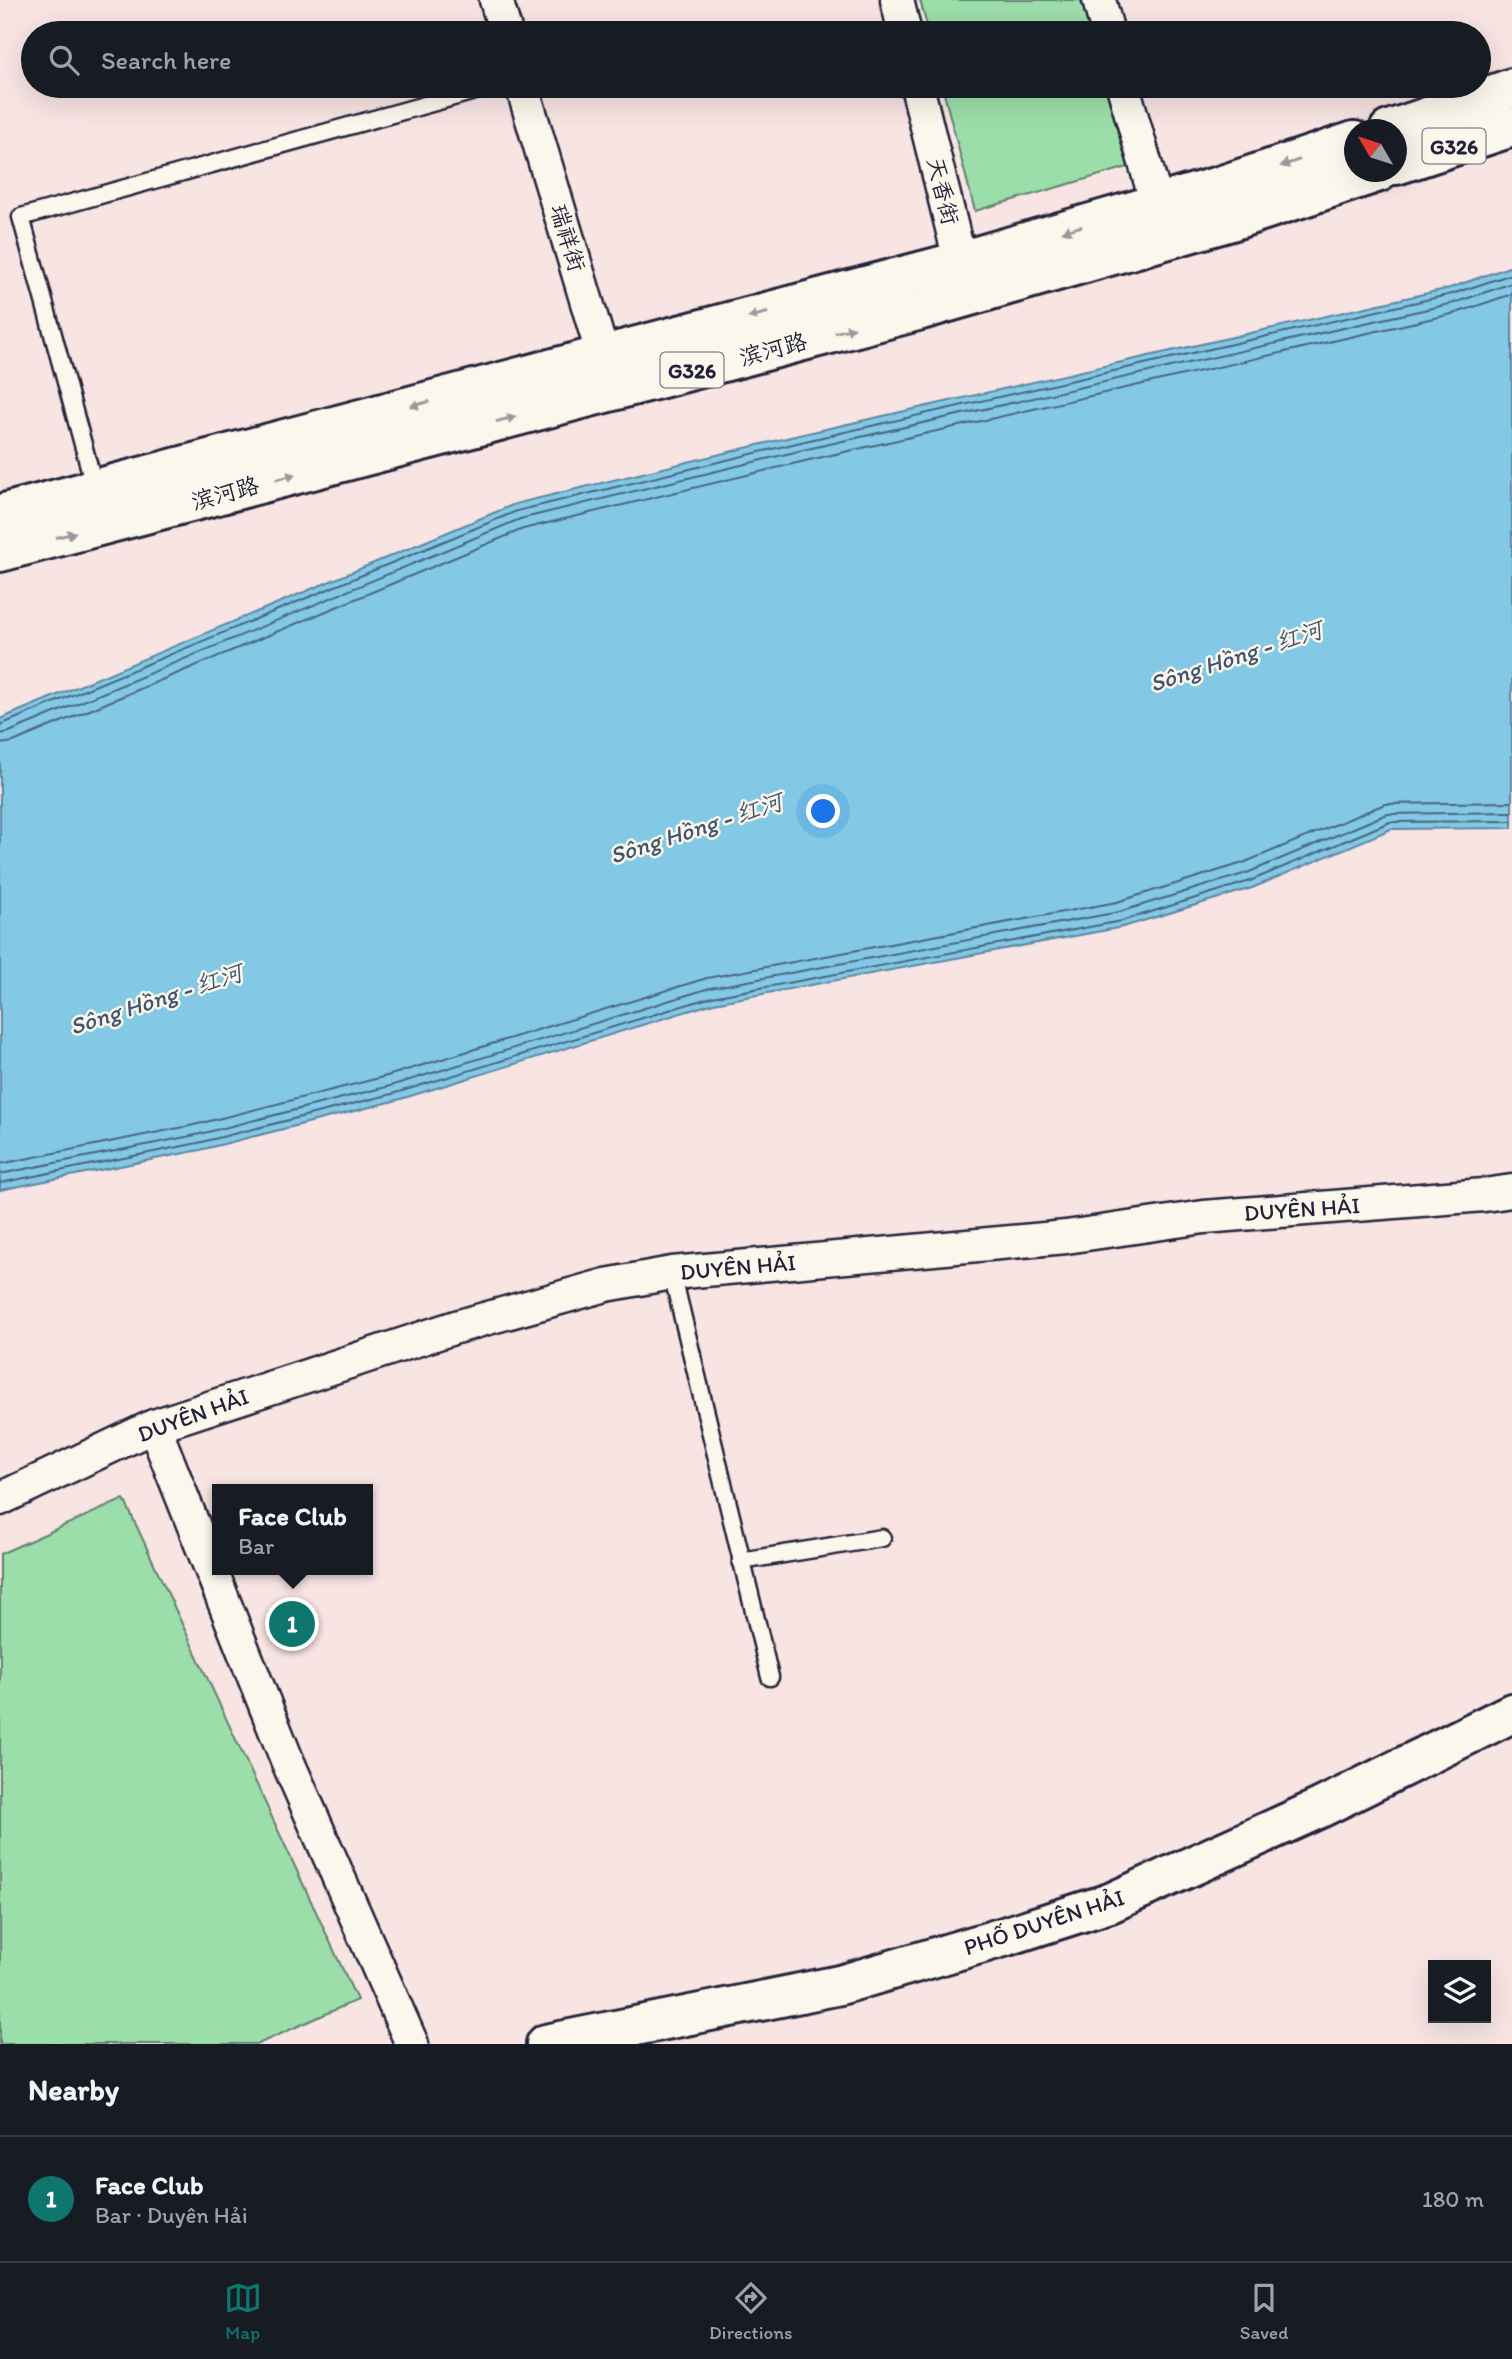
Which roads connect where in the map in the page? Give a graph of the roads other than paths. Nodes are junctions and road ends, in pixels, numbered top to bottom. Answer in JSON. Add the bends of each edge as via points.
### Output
{"nodes":[{"id":1,"x":496,"y":0,"type":"edge"},
{"id":2,"x":897,"y":0,"type":"edge"},
{"id":3,"x":1099,"y":0,"type":"edge"},
{"id":4,"x":502,"y":21,"type":"edge"},
{"id":5,"x":902,"y":21,"type":"edge"},
{"id":6,"x":1105,"y":21,"type":"edge"},
{"id":7,"x":1512,"y":88,"type":"edge"},
{"id":8,"x":1491,"y":95,"type":"edge"},
{"id":9,"x":450,"y":98,"type":"edge"},
{"id":10,"x":526,"y":98,"type":"edge"},
{"id":11,"x":920,"y":98,"type":"edge"},
{"id":12,"x":1127,"y":98,"type":"edge"},
{"id":13,"x":1483,"y":98,"type":"edge"},
{"id":14,"x":1407,"y":124,"type":"edge"},
{"id":15,"x":1512,"y":127,"type":"edge"},
{"id":16,"x":1344,"y":145,"type":"edge"},
{"id":17,"x":1407,"y":161,"type":"edge"},
{"id":18,"x":1348,"y":182,"type":"edge"},
{"id":19,"x":1163,"y":222,"type":"junction"},
{"id":20,"x":964,"y":279,"type":"junction"},
{"id":21,"x":608,"y":373,"type":"junction"},
{"id":22,"x":100,"y":507,"type":"junction"},
{"id":23,"x":0,"y":514,"type":"edge"},
{"id":24,"x":0,"y":552,"type":"edge"},
{"id":25,"x":1512,"y":1191,"type":"edge"},
{"id":26,"x":672,"y":1273,"type":"junction"},
{"id":27,"x":154,"y":1426,"type":"junction"},
{"id":28,"x":0,"y":1499,"type":"edge"},
{"id":29,"x":882,"y":1538,"type":"dead end"},
{"id":30,"x":741,"y":1561,"type":"junction"},
{"id":31,"x":212,"y":1572,"type":"edge"},
{"id":32,"x":213,"y":1575,"type":"edge"},
{"id":33,"x":770,"y":1677,"type":"dead end"},
{"id":34,"x":1512,"y":1713,"type":"edge"},
{"id":35,"x":412,"y":2044,"type":"edge"},
{"id":36,"x":546,"y":2044,"type":"edge"}],
"edges":[{"from":1,"to":4,"type":"street"},
{"from":2,"to":5,"type":"street"},
{"from":3,"to":6,"type":"street"},
{"from":7,"to":8,"type":"main road","number":"G326"},
{"from":9,"to":22,"type":"lane","via":[[21,217]]},
{"from":10,"to":21,"type":"street","name":"瑞祥街"},
{"from":11,"to":20,"type":"street","name":"天香街"},
{"from":12,"to":19,"type":"street"},
{"from":13,"to":14,"type":"main road","number":"G326"},
{"from":15,"to":17,"type":"main road","number":"G326"},
{"from":16,"to":19,"type":"main road","name":"滨河路","number":"G326","one_way":true},
{"from":18,"to":19,"type":"main road","name":"滨河路","number":"G326","via":[[1231,221]]},
{"from":19,"to":20,"type":"main road","name":"滨河路","number":"G326"},
{"from":20,"to":21,"type":"main road","name":"滨河路","number":"G326"},
{"from":21,"to":22,"type":"main road","name":"滨河路","number":"G326"},
{"from":22,"to":23,"type":"main road","name":"滨河路","number":"G326"},
{"from":24,"to":22,"type":"main road","name":"滨河路","number":"G326","one_way":true},
{"from":25,"to":26,"type":"street","name":"DUYÊN HẢI","via":[[1204,1217],[1066,1237]]},
{"from":26,"to":27,"type":"street","name":"DUYÊN HẢI","via":[[606,1285],[456,1326]]},
{"from":26,"to":30,"type":"lane"},
{"from":27,"to":28,"type":"street","name":"DUYÊN HẢI"},
{"from":27,"to":31,"type":"street"},
{"from":29,"to":30,"type":"lane"},
{"from":30,"to":33,"type":"lane"},
{"from":32,"to":35,"type":"street","via":[[287,1760]]},
{"from":34,"to":36,"type":"main road","name":"PHỐ DUYÊN HẢI","via":[[1320,1808],[1110,1903],[840,1985]]}]}
